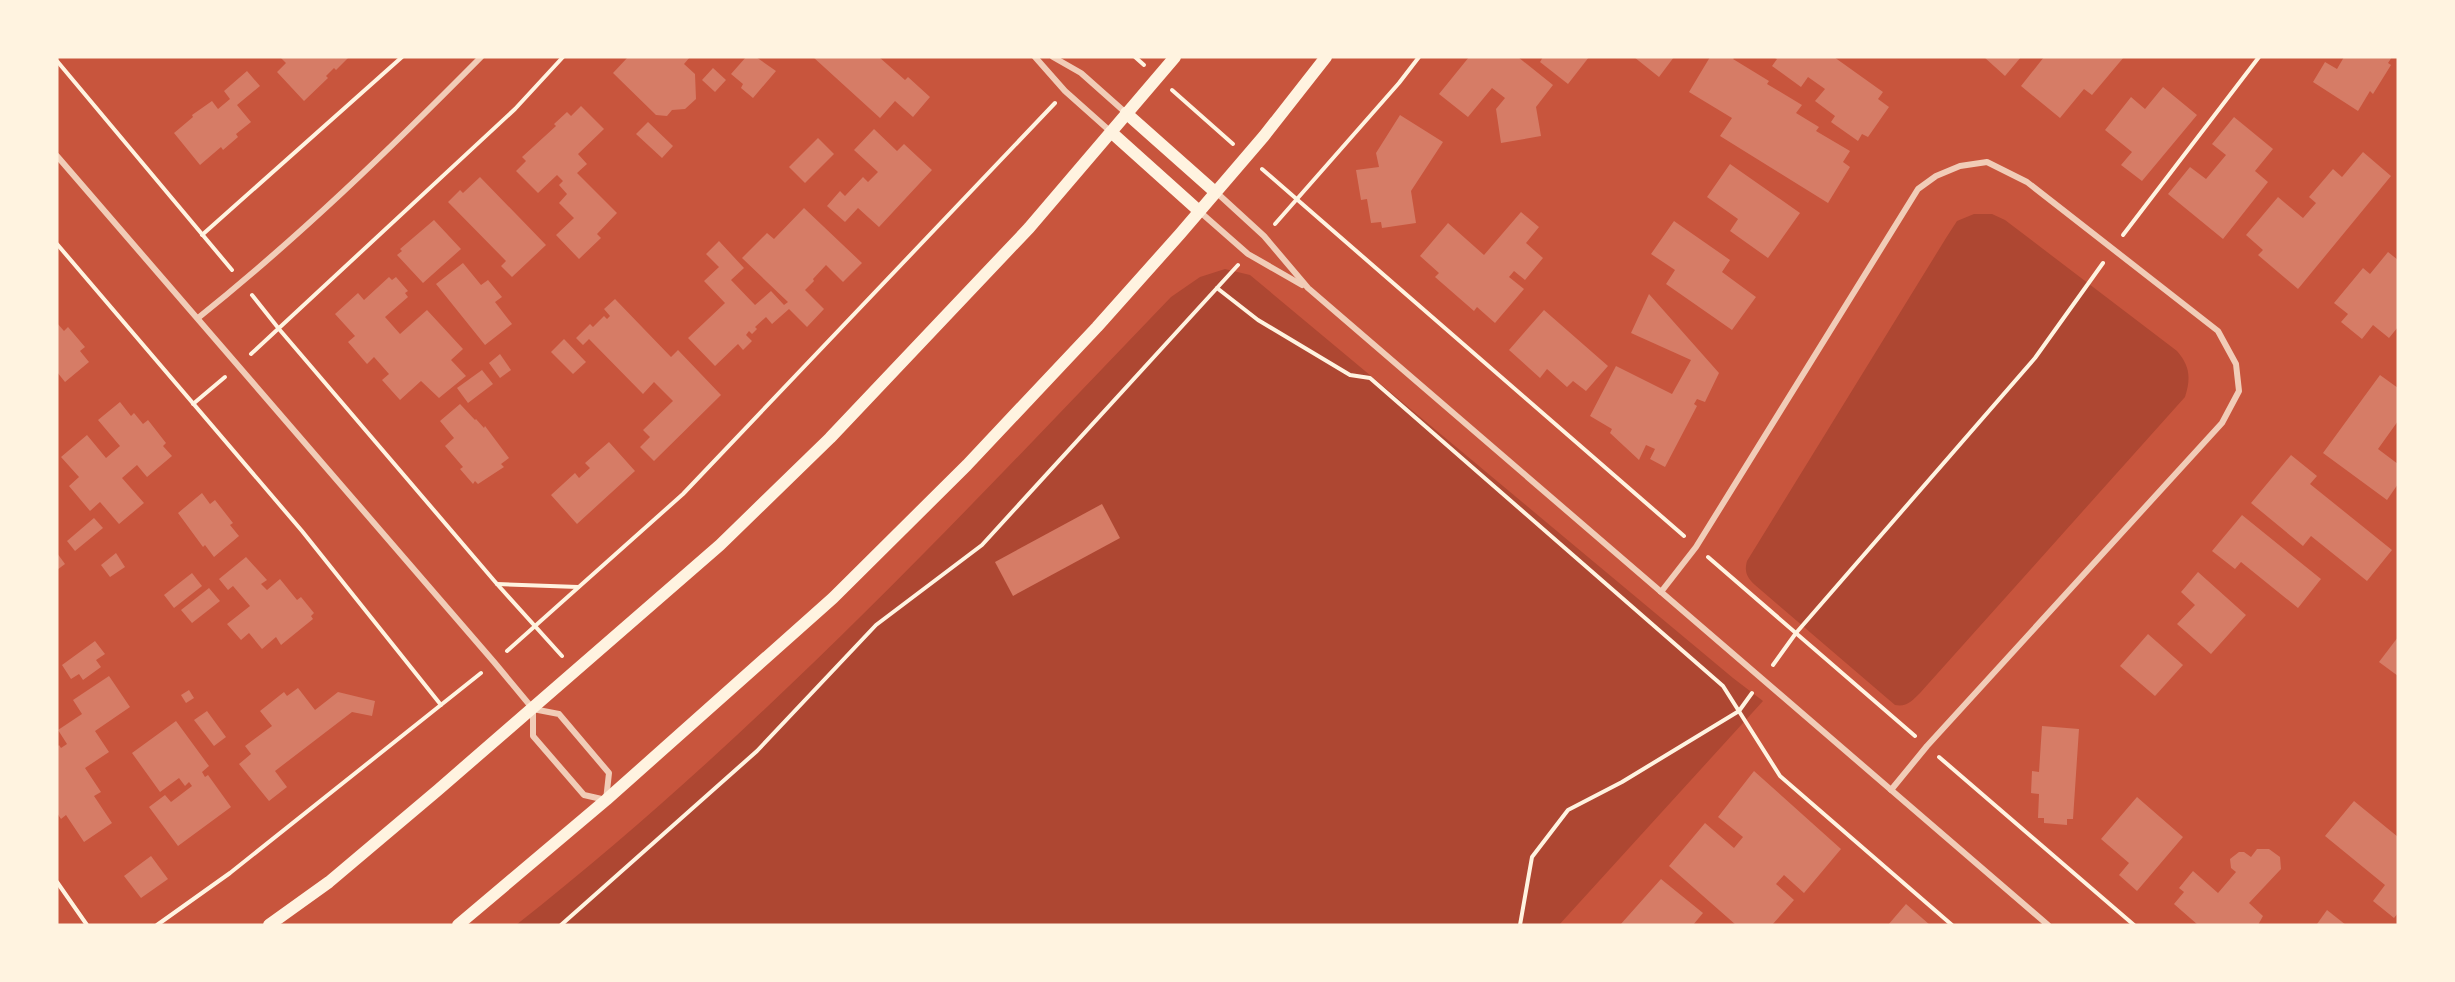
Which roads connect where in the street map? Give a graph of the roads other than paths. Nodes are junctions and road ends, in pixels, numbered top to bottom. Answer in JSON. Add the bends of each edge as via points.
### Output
{"nodes":[{"id":1,"x":481,"y":57,"type":"edge"},
{"id":2,"x":1035,"y":57,"type":"edge"},
{"id":3,"x":1053,"y":57,"type":"edge"},
{"id":4,"x":1175,"y":57,"type":"edge"},
{"id":5,"x":1326,"y":57,"type":"edge"},
{"id":6,"x":1126,"y":113,"type":"junction"},
{"id":7,"x":1111,"y":132,"type":"junction"},
{"id":8,"x":57,"y":156,"type":"edge"},
{"id":9,"x":1215,"y":192,"type":"junction"},
{"id":10,"x":1199,"y":211,"type":"junction"},
{"id":11,"x":1308,"y":288,"type":"junction"},
{"id":12,"x":198,"y":318,"type":"junction"},
{"id":13,"x":1661,"y":592,"type":"junction"},
{"id":14,"x":532,"y":709,"type":"junction"},
{"id":15,"x":1891,"y":790,"type":"junction"},
{"id":16,"x":606,"y":800,"type":"junction"},
{"id":17,"x":269,"y":925,"type":"edge"},
{"id":18,"x":458,"y":925,"type":"edge"},
{"id":19,"x":2048,"y":925,"type":"edge"}],
"edges":[{"from":1,"to":12,"type":"street","via":[[307,225]]},
{"from":2,"to":7,"type":"street","via":[[1065,91]]},
{"from":3,"to":6,"type":"street","via":[[1081,73]]},
{"from":4,"to":6,"type":"main road"},
{"from":5,"to":9,"type":"main road"},
{"from":6,"to":7,"type":"main road"},
{"from":6,"to":9,"type":"main road"},
{"from":7,"to":10,"type":"main road"},
{"from":7,"to":14,"type":"main road","via":[[1029,228],[830,438],[720,545]]},
{"from":8,"to":12,"type":"street"},
{"from":9,"to":10,"type":"main road"},
{"from":9,"to":11,"type":"street","via":[[1264,236]]},
{"from":10,"to":11,"type":"street","via":[[1248,254]]},
{"from":10,"to":16,"type":"main road","via":[[1097,327],[942,490],[833,598]]},
{"from":11,"to":13,"type":"street"},
{"from":12,"to":14,"type":"street"},
{"from":13,"to":15,"type":"street"},
{"from":13,"to":15,"type":"street","via":[[1696,547],[1918,189],[1936,176],[1960,166],[1987,162],[2027,182],[2218,331],[2236,364],[2239,391],[2222,423]]},
{"from":14,"to":16,"type":"street","via":[[533,736],[584,795]]},
{"from":14,"to":16,"type":"street","via":[[559,714],[609,773]]},
{"from":14,"to":17,"type":"main road","via":[[329,882]]},
{"from":15,"to":19,"type":"street"},
{"from":16,"to":18,"type":"main road"}]}
